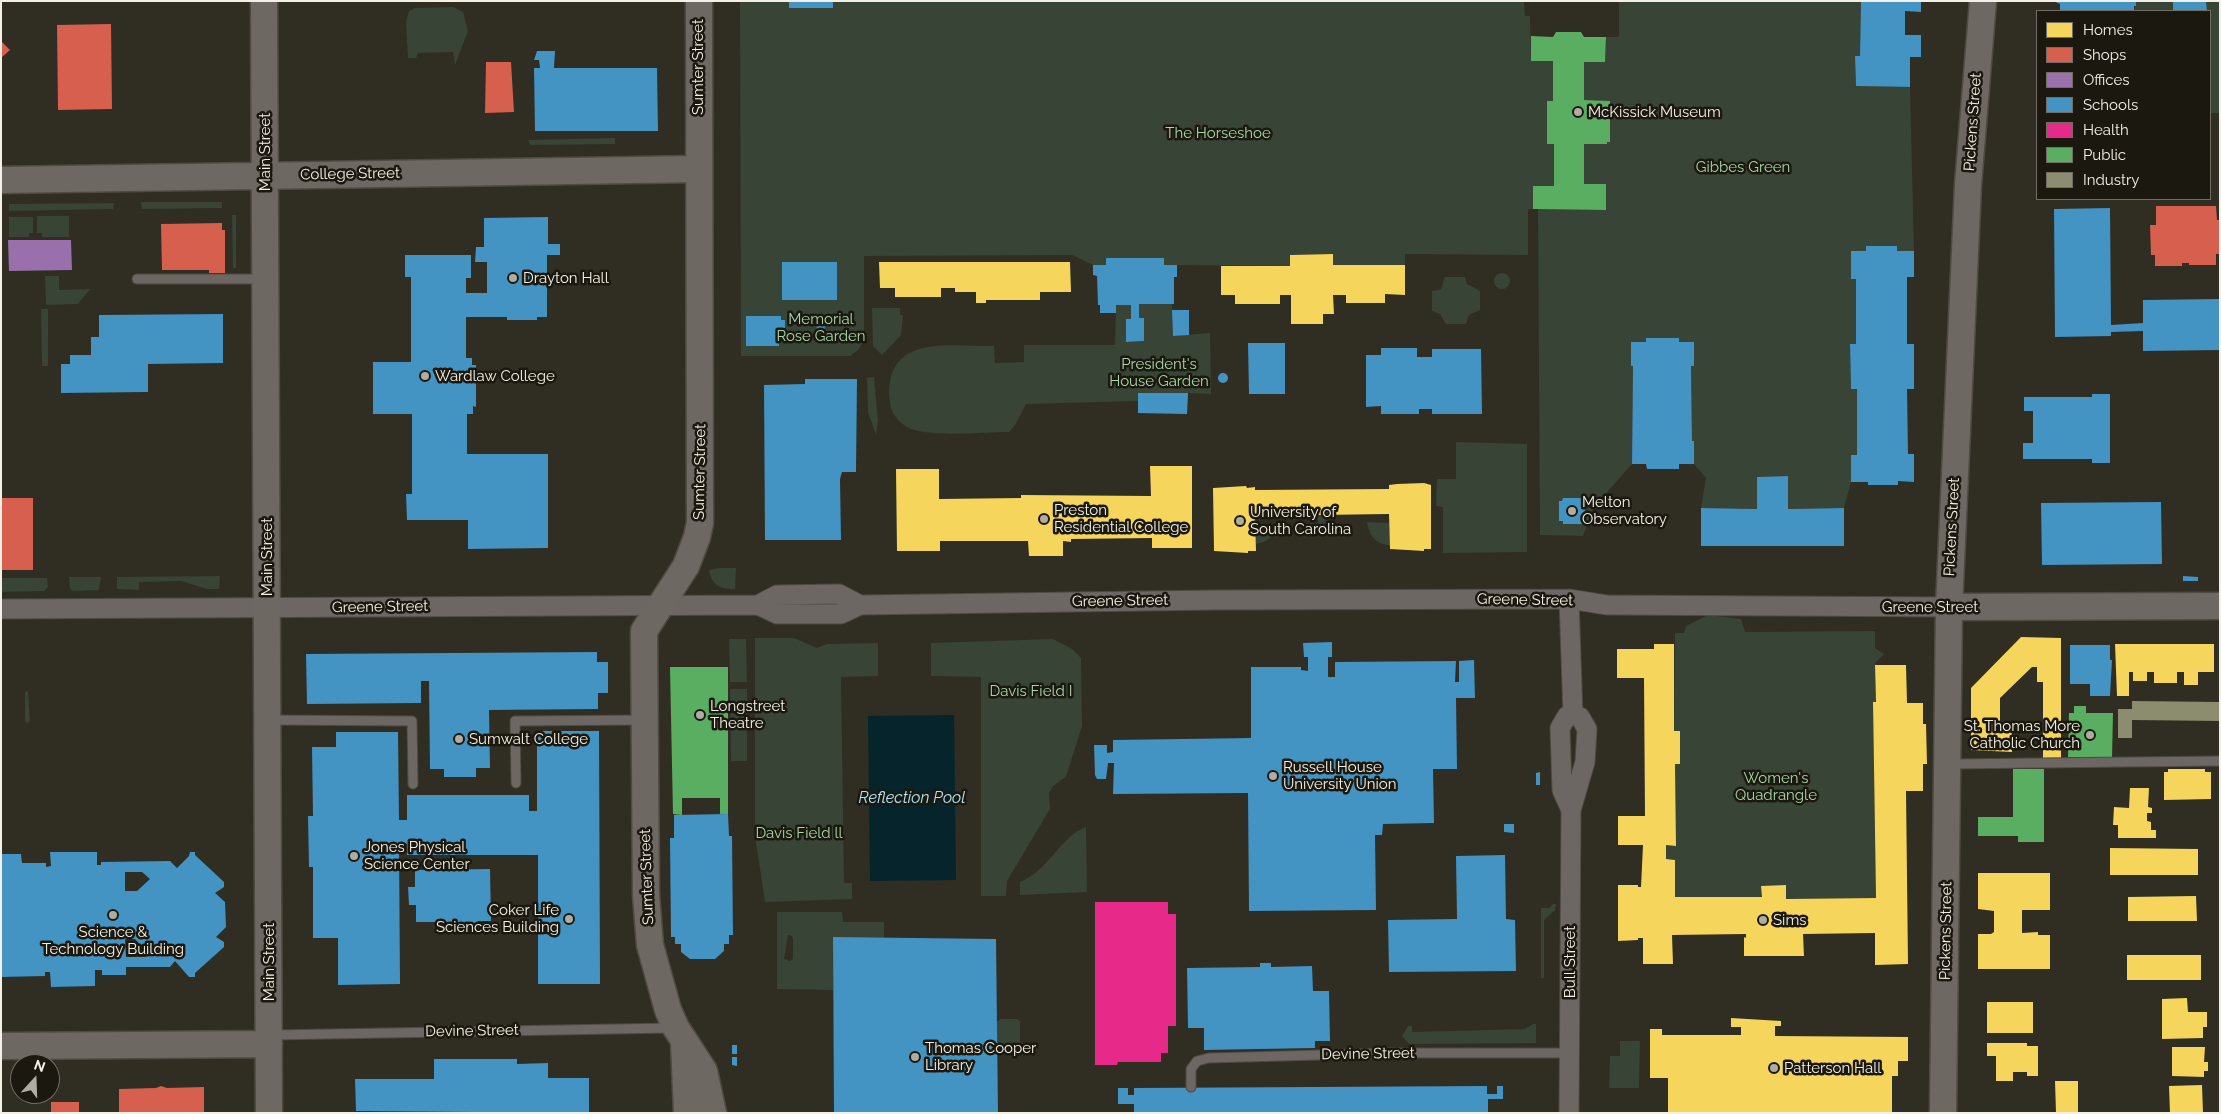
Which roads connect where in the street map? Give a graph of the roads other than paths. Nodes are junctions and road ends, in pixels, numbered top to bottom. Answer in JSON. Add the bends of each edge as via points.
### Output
{"nodes":[{"id":1,"x":264,"y":1,"type":"edge"},
{"id":2,"x":699,"y":1,"type":"edge"},
{"id":3,"x":1982,"y":1,"type":"edge"},
{"id":4,"x":698,"y":169,"type":"junction"},
{"id":5,"x":265,"y":176,"type":"junction"},
{"id":6,"x":1,"y":180,"type":"edge"},
{"id":7,"x":266,"y":279,"type":"junction"},
{"id":8,"x":137,"y":280,"type":"dead end"},
{"id":9,"x":1569,"y":599,"type":"junction"},
{"id":10,"x":659,"y":606,"type":"junction"},
{"id":11,"x":2220,"y":606,"type":"edge"},
{"id":12,"x":1949,"y":607,"type":"junction"},
{"id":13,"x":1,"y":609,"type":"edge"},
{"id":14,"x":267,"y":609,"type":"junction"},
{"id":15,"x":1573,"y":714,"type":"junction"},
{"id":16,"x":268,"y":720,"type":"junction"},
{"id":17,"x":644,"y":720,"type":"junction"},
{"id":18,"x":2220,"y":761,"type":"edge"},
{"id":19,"x":1948,"y":764,"type":"junction"},
{"id":20,"x":516,"y":783,"type":"dead end"},
{"id":21,"x":413,"y":784,"type":"dead end"},
{"id":22,"x":1571,"y":810,"type":"junction"},
{"id":23,"x":680,"y":1035,"type":"junction"},
{"id":24,"x":269,"y":1039,"type":"junction"},
{"id":25,"x":1,"y":1046,"type":"edge"},
{"id":26,"x":1569,"y":1052,"type":"junction"},
{"id":27,"x":1191,"y":1087,"type":"dead end"},
{"id":28,"x":269,"y":1113,"type":"edge"},
{"id":29,"x":687,"y":1113,"type":"edge"},
{"id":30,"x":713,"y":1113,"type":"edge"},
{"id":31,"x":1569,"y":1113,"type":"edge"},
{"id":32,"x":1943,"y":1113,"type":"edge"}],
"edges":[{"from":1,"to":5,"type":"street","name":"Main Street"},
{"from":2,"to":4,"type":"street","name":"Sumter Street"},
{"from":3,"to":12,"type":"street","name":"Pickens Street","via":[[1968,185]]},
{"from":4,"to":5,"type":"street","name":"College Street"},
{"from":4,"to":10,"type":"street","name":"Sumter Street","via":[[700,523],[686,566]]},
{"from":5,"to":6,"type":"street","name":"College Street"},
{"from":5,"to":7,"type":"street","name":"Main Street"},
{"from":7,"to":8,"type":"lane"},
{"from":7,"to":14,"type":"street","name":"Main Street"},
{"from":9,"to":10,"type":"street","name":"Greene Street","via":[[860,605],[841,614],[777,614],[758,605]]},
{"from":9,"to":12,"type":"street","name":"Greene Street","via":[[1607,605]]},
{"from":9,"to":15,"type":"street"},
{"from":10,"to":14,"type":"street","name":"Greene Street"},
{"from":10,"to":17,"type":"street","name":"Sumter Street","via":[[644,631]]},
{"from":11,"to":12,"type":"street","name":"Greene Street"},
{"from":12,"to":19,"type":"street","name":"Pickens Street"},
{"from":13,"to":14,"type":"street","name":"Greene Street"},
{"from":14,"to":16,"type":"street","name":"Main Street"},
{"from":15,"to":22,"type":"street","name":"Bull Street","via":[[1567,716],[1560,728],[1562,790]]},
{"from":15,"to":22,"type":"street","name":"Bull Street","via":[[1580,717],[1587,729],[1585,762]]},
{"from":16,"to":21,"type":"lane","via":[[412,721]]},
{"from":16,"to":24,"type":"street","name":"Main Street"},
{"from":17,"to":20,"type":"lane","via":[[515,721]]},
{"from":17,"to":23,"type":"street","name":"Sumter Street","via":[[646,895],[650,945],[668,1010]]},
{"from":18,"to":19,"type":"lane"},
{"from":19,"to":32,"type":"street","name":"Pickens Street"},
{"from":22,"to":26,"type":"street","name":"Bull Street"},
{"from":23,"to":24,"type":"lane","name":"Devine Street"},
{"from":23,"to":29,"type":"street","name":"Sumter Street"},
{"from":23,"to":30,"type":"street","name":"Sumter Street","via":[[704,1071]]},
{"from":24,"to":25,"type":"street","name":"Devine Street"},
{"from":24,"to":28,"type":"street","name":"Main Street"},
{"from":26,"to":27,"type":"lane","name":"Devine Street","via":[[1209,1058],[1197,1061],[1190,1068]]},
{"from":26,"to":31,"type":"street","name":"Bull Street"}]}
